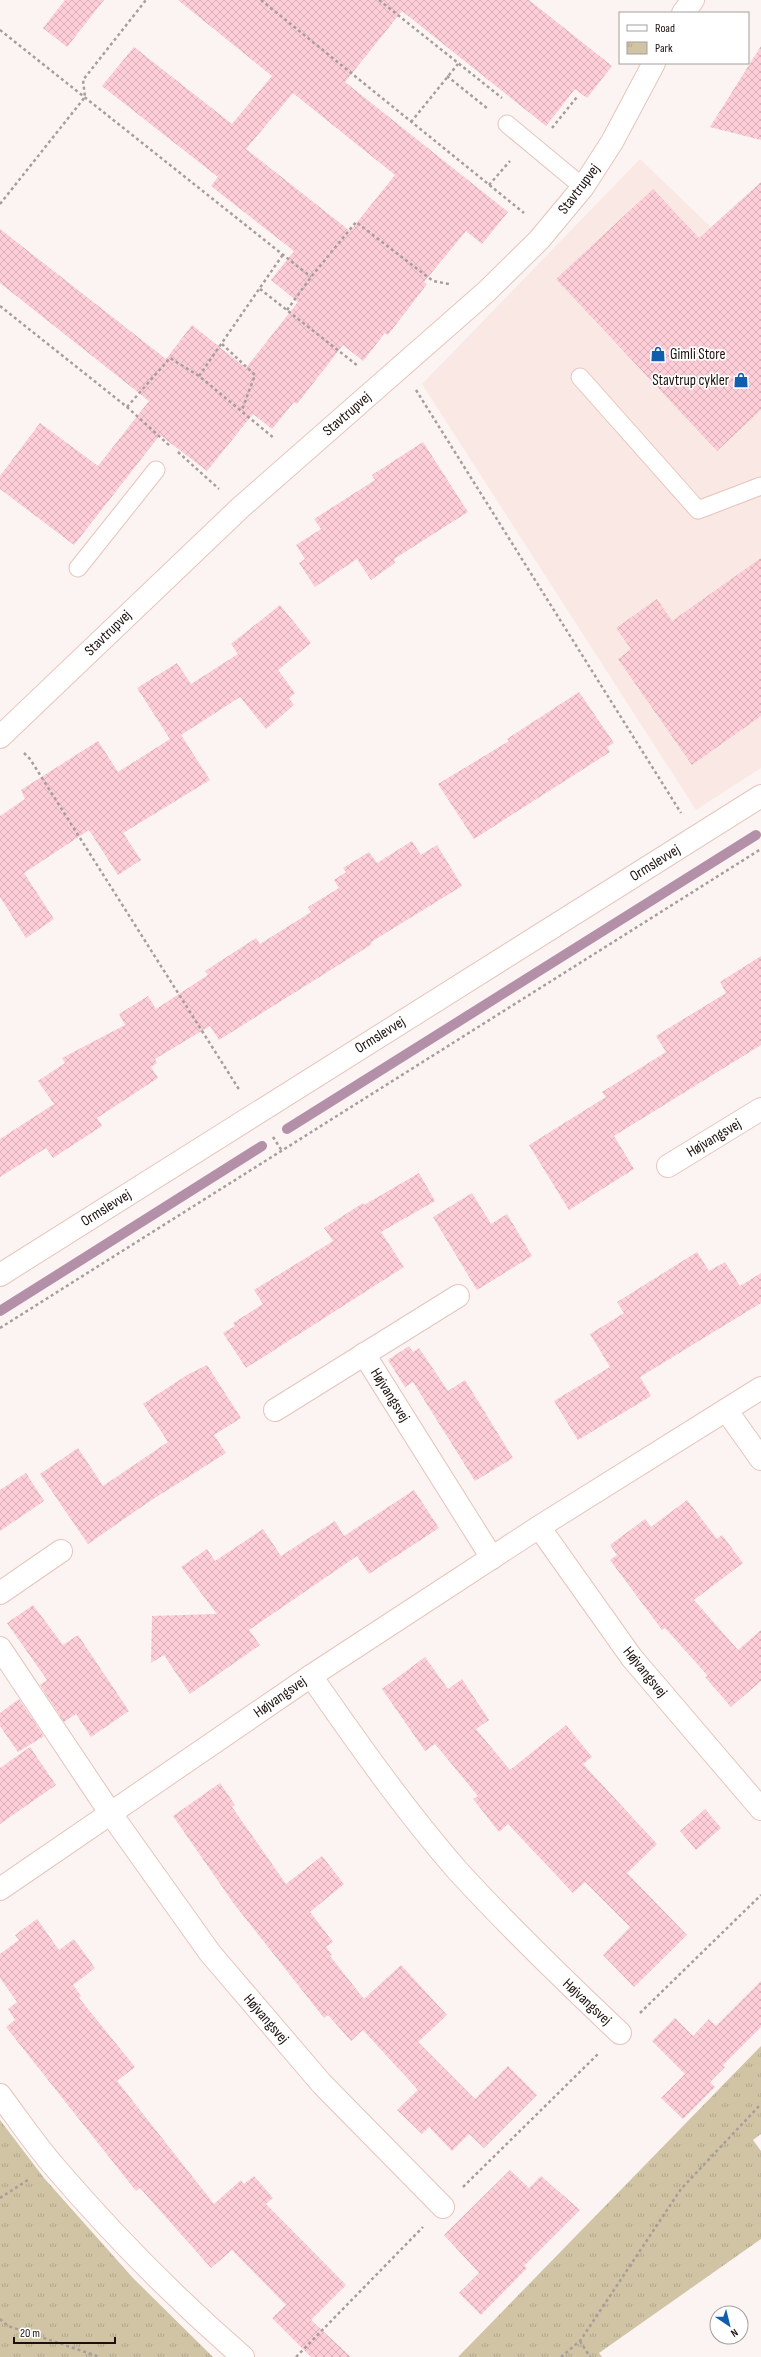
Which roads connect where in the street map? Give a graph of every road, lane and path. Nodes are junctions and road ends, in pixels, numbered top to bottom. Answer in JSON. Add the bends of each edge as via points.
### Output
{"nodes":[{"id":1,"x":146,"y":0,"type":"edge"},
{"id":2,"x":261,"y":0,"type":"edge"},
{"id":3,"x":378,"y":0,"type":"edge"},
{"id":4,"x":693,"y":0,"type":"edge"},
{"id":5,"x":684,"y":12,"type":"edge"},
{"id":6,"x":0,"y":30,"type":"edge"},
{"id":7,"x":458,"y":64,"type":"junction"},
{"id":8,"x":653,"y":64,"type":"edge"},
{"id":9,"x":447,"y":76,"type":"junction"},
{"id":10,"x":85,"y":96,"type":"junction"},
{"id":11,"x":577,"y":97,"type":"dead end"},
{"id":12,"x":506,"y":102,"type":"dead end"},
{"id":13,"x":411,"y":122,"type":"junction"},
{"id":14,"x":507,"y":124,"type":"joint"},
{"id":15,"x":532,"y":145,"type":"junction"},
{"id":16,"x":489,"y":185,"type":"junction"},
{"id":17,"x":583,"y":188,"type":"junction"},
{"id":18,"x":0,"y":204,"type":"edge"},
{"id":19,"x":546,"y":231,"type":"junction"},
{"id":20,"x":284,"y":253,"type":"junction"},
{"id":21,"x":311,"y":277,"type":"junction"},
{"id":22,"x":260,"y":289,"type":"junction"},
{"id":23,"x":486,"y":292,"type":"junction"},
{"id":24,"x":0,"y":306,"type":"edge"},
{"id":25,"x":287,"y":310,"type":"junction"},
{"id":26,"x":222,"y":344,"type":"junction"},
{"id":27,"x":401,"y":366,"type":"junction"},
{"id":28,"x":199,"y":376,"type":"junction"},
{"id":29,"x":580,"y":376,"type":"dead end"},
{"id":30,"x":381,"y":384,"type":"junction"},
{"id":31,"x":127,"y":407,"type":"junction"},
{"id":32,"x":242,"y":410,"type":"junction"},
{"id":33,"x":296,"y":458,"type":"junction"},
{"id":34,"x":156,"y":470,"type":"dead end"},
{"id":35,"x":761,"y":486,"type":"edge"},
{"id":36,"x":240,"y":508,"type":"junction"},
{"id":37,"x":78,"y":568,"type":"dead end"},
{"id":38,"x":1,"y":735,"type":"edge"},
{"id":39,"x":761,"y":796,"type":"edge"},
{"id":40,"x":696,"y":837,"type":"junction"},
{"id":41,"x":761,"y":849,"type":"edge"},
{"id":42,"x":761,"y":1110,"type":"edge"},
{"id":43,"x":255,"y":1114,"type":"junction"},
{"id":44,"x":668,"y":1166,"type":"dead end"},
{"id":45,"x":0,"y":1275,"type":"edge"},
{"id":46,"x":458,"y":1296,"type":"dead end"},
{"id":47,"x":0,"y":1328,"type":"edge"},
{"id":48,"x":364,"y":1354,"type":"junction"},
{"id":49,"x":761,"y":1388,"type":"edge"},
{"id":50,"x":275,"y":1410,"type":"dead end"},
{"id":51,"x":726,"y":1410,"type":"junction"},
{"id":52,"x":761,"y":1459,"type":"edge"},
{"id":53,"x":539,"y":1528,"type":"junction"},
{"id":54,"x":61,"y":1552,"type":"dead end"},
{"id":55,"x":492,"y":1558,"type":"junction"},
{"id":56,"x":0,"y":1593,"type":"edge"},
{"id":57,"x":0,"y":1648,"type":"edge"},
{"id":58,"x":311,"y":1676,"type":"junction"},
{"id":59,"x":761,"y":1809,"type":"edge"},
{"id":60,"x":111,"y":1814,"type":"junction"},
{"id":61,"x":0,"y":1889,"type":"edge"},
{"id":62,"x":761,"y":1895,"type":"edge"},
{"id":63,"x":620,"y":2033,"type":"junction"},
{"id":64,"x":0,"y":2095,"type":"edge"},
{"id":65,"x":761,"y":2104,"type":"edge"},
{"id":66,"x":443,"y":2207,"type":"junction"},
{"id":67,"x":0,"y":2319,"type":"edge"},
{"id":68,"x":580,"y":2341,"type":"junction"},
{"id":69,"x":100,"y":2357,"type":"edge"},
{"id":70,"x":243,"y":2357,"type":"edge"},
{"id":71,"x":296,"y":2357,"type":"edge"},
{"id":72,"x":561,"y":2357,"type":"edge"},
{"id":73,"x":590,"y":2357,"type":"edge"}],
"edges":[{"from":1,"to":10,"type":"path","via":[[84,80]]},
{"from":2,"to":13,"type":"path"},
{"from":3,"to":7,"type":"path"},
{"from":4,"to":5,"type":"street"},
{"from":6,"to":10,"type":"path"},
{"from":7,"to":9,"type":"path"},
{"from":7,"to":12,"type":"path"},
{"from":8,"to":17,"type":"street","name":"Stavtrupvej","via":[[612,142]]},
{"from":9,"to":13,"type":"path"},
{"from":9,"to":14,"type":"path"},
{"from":10,"to":18,"type":"path"},
{"from":10,"to":20,"type":"path"},
{"from":11,"to":15,"type":"path"},
{"from":13,"to":16,"type":"path"},
{"from":14,"to":15,"type":"lane"},
{"from":15,"to":16,"type":"path"},
{"from":15,"to":17,"type":"lane"},
{"from":16,"to":19,"type":"path"},
{"from":17,"to":19,"type":"street","name":"Stavtrupvej"},
{"from":19,"to":23,"type":"street","name":"Stavtrupvej"},
{"from":20,"to":21,"type":"path"},
{"from":20,"to":22,"type":"path"},
{"from":21,"to":23,"type":"path","via":[[356,222],[433,281]]},
{"from":21,"to":25,"type":"path"},
{"from":22,"to":25,"type":"path"},
{"from":22,"to":26,"type":"path"},
{"from":23,"to":27,"type":"street","name":"Stavtrupvej"},
{"from":24,"to":31,"type":"path"},
{"from":25,"to":30,"type":"path"},
{"from":26,"to":28,"type":"path"},
{"from":26,"to":32,"type":"path","via":[[255,375]]},
{"from":27,"to":30,"type":"street","name":"Stavtrupvej"},
{"from":27,"to":40,"type":"path"},
{"from":28,"to":31,"type":"path","via":[[170,358]]},
{"from":28,"to":32,"type":"path"},
{"from":29,"to":35,"type":"lane","via":[[698,510]]},
{"from":30,"to":33,"type":"street","name":"Stavtrupvej"},
{"from":31,"to":36,"type":"path"},
{"from":32,"to":33,"type":"path"},
{"from":33,"to":36,"type":"street","name":"Stavtrupvej"},
{"from":34,"to":37,"type":"lane"},
{"from":36,"to":38,"type":"street","name":"Stavtrupvej"},
{"from":38,"to":43,"type":"path","via":[[30,758]]},
{"from":39,"to":40,"type":"street","name":"Ormslevvej"},
{"from":40,"to":43,"type":"street","name":"Ormslevvej"},
{"from":41,"to":47,"type":"path"},
{"from":42,"to":44,"type":"street","name":"Højvangsvej"},
{"from":43,"to":45,"type":"street","name":"Ormslevvej"},
{"from":46,"to":48,"type":"street","name":"Højvangsvej"},
{"from":48,"to":50,"type":"street","name":"Højvangsvej"},
{"from":48,"to":55,"type":"street","name":"Højvangsvej"},
{"from":49,"to":51,"type":"street","name":"Højvangsvej"},
{"from":51,"to":52,"type":"street"},
{"from":51,"to":53,"type":"street","name":"Højvangsvej"},
{"from":53,"to":55,"type":"street","name":"Højvangsvej"},
{"from":53,"to":59,"type":"street","name":"Højvangsvej","via":[[632,1658]]},
{"from":54,"to":56,"type":"street"},
{"from":55,"to":58,"type":"street","name":"Højvangsvej"},
{"from":57,"to":60,"type":"street","name":"Højvangsvej"},
{"from":58,"to":60,"type":"street","name":"Højvangsvej"},
{"from":58,"to":63,"type":"street","name":"Højvangsvej","via":[[380,1775],[457,1869],[540,1957]]},
{"from":60,"to":61,"type":"street","name":"Højvangsvej"},
{"from":60,"to":66,"type":"street","name":"Højvangsvej","via":[[210,1954],[322,2084]]},
{"from":62,"to":63,"type":"path"},
{"from":63,"to":66,"type":"path"},
{"from":64,"to":70,"type":"street","via":[[52,2164],[120,2241],[194,2314]]},
{"from":65,"to":68,"type":"path","via":[[681,2189]]},
{"from":66,"to":71,"type":"path"},
{"from":67,"to":69,"type":"path","via":[[8,2326]]},
{"from":68,"to":72,"type":"path"},
{"from":68,"to":73,"type":"path"}]}
